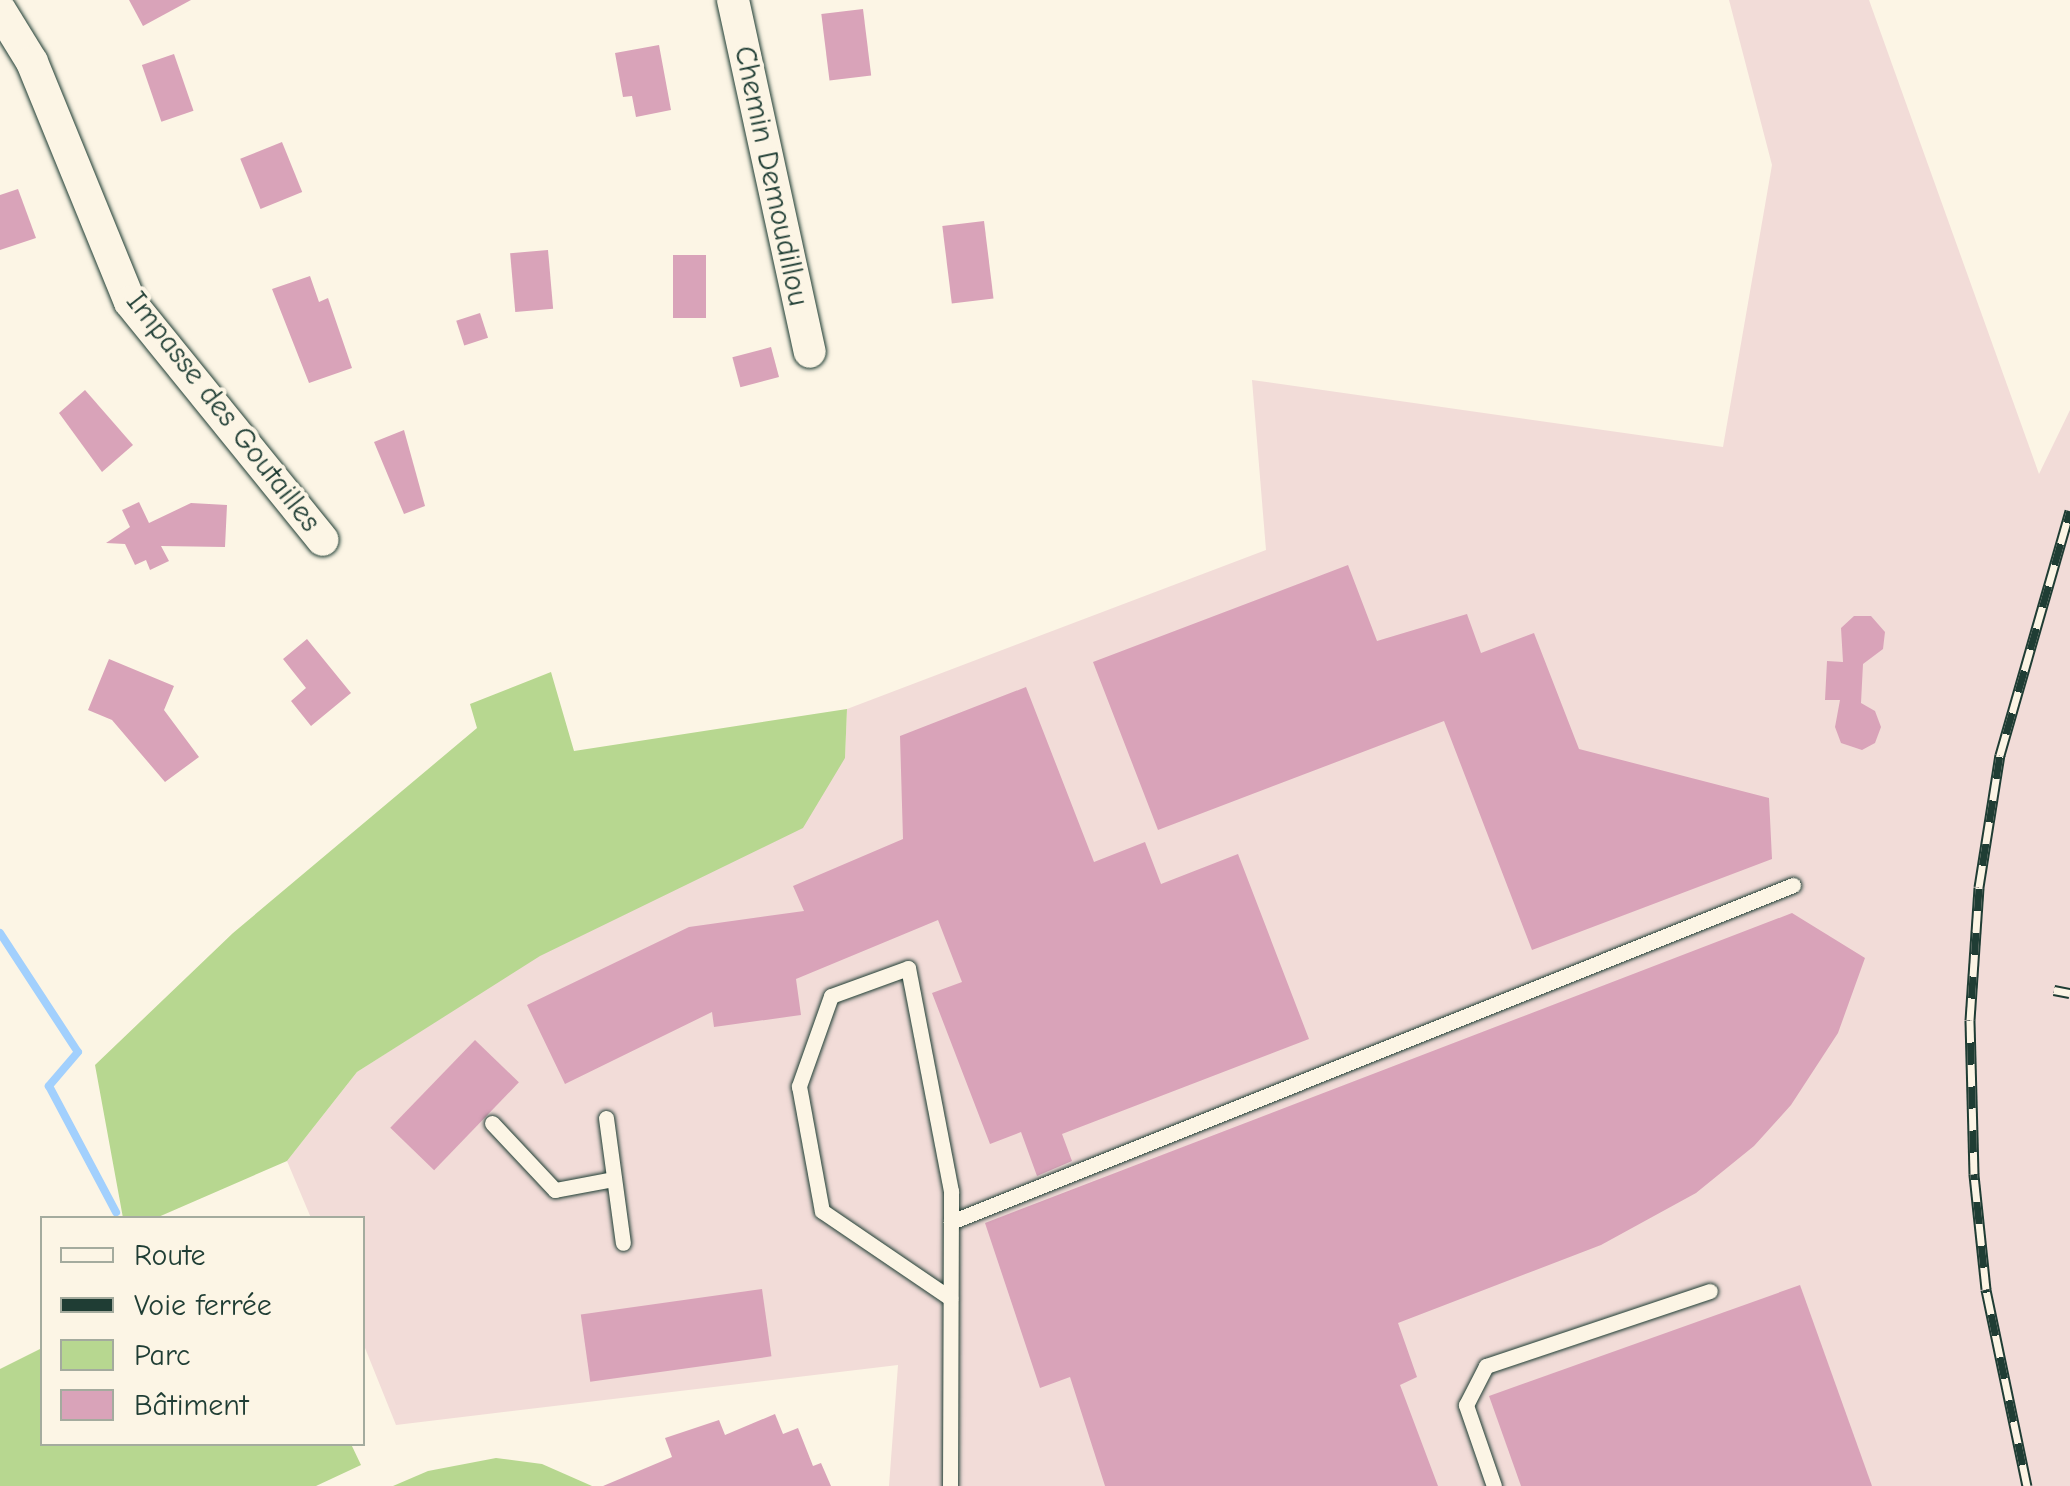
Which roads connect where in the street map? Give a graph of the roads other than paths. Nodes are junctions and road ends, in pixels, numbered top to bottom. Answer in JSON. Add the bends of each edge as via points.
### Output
{"nodes":[{"id":1,"x":733,"y":0,"type":"edge"},
{"id":2,"x":0,"y":10,"type":"edge"},
{"id":3,"x":810,"y":352,"type":"dead end"},
{"id":4,"x":324,"y":540,"type":"dead end"},
{"id":5,"x":1793,"y":884,"type":"dead end"},
{"id":6,"x":606,"y":1118,"type":"dead end"},
{"id":7,"x":492,"y":1123,"type":"dead end"},
{"id":8,"x":614,"y":1179,"type":"junction"},
{"id":9,"x":951,"y":1222,"type":"junction"},
{"id":10,"x":623,"y":1243,"type":"dead end"},
{"id":11,"x":1710,"y":1291,"type":"dead end"},
{"id":12,"x":950,"y":1298,"type":"junction"},
{"id":13,"x":950,"y":1486,"type":"edge"},
{"id":14,"x":1494,"y":1486,"type":"edge"}],
"edges":[{"from":1,"to":3,"type":"street","name":"Chemin Demoudillou"},
{"from":2,"to":4,"type":"street","name":"Impasse des Goutailles","via":[[32,62],[130,302]]},
{"from":5,"to":9,"type":"lane"},
{"from":6,"to":8,"type":"lane"},
{"from":7,"to":8,"type":"lane","via":[[555,1190]]},
{"from":8,"to":10,"type":"lane"},
{"from":9,"to":12,"type":"lane"},
{"from":9,"to":12,"type":"lane","via":[[951,1191],[908,968],[831,996],[798,1086],[822,1211]]},
{"from":11,"to":14,"type":"lane","via":[[1486,1366],[1466,1405]]},
{"from":12,"to":13,"type":"lane"}]}
